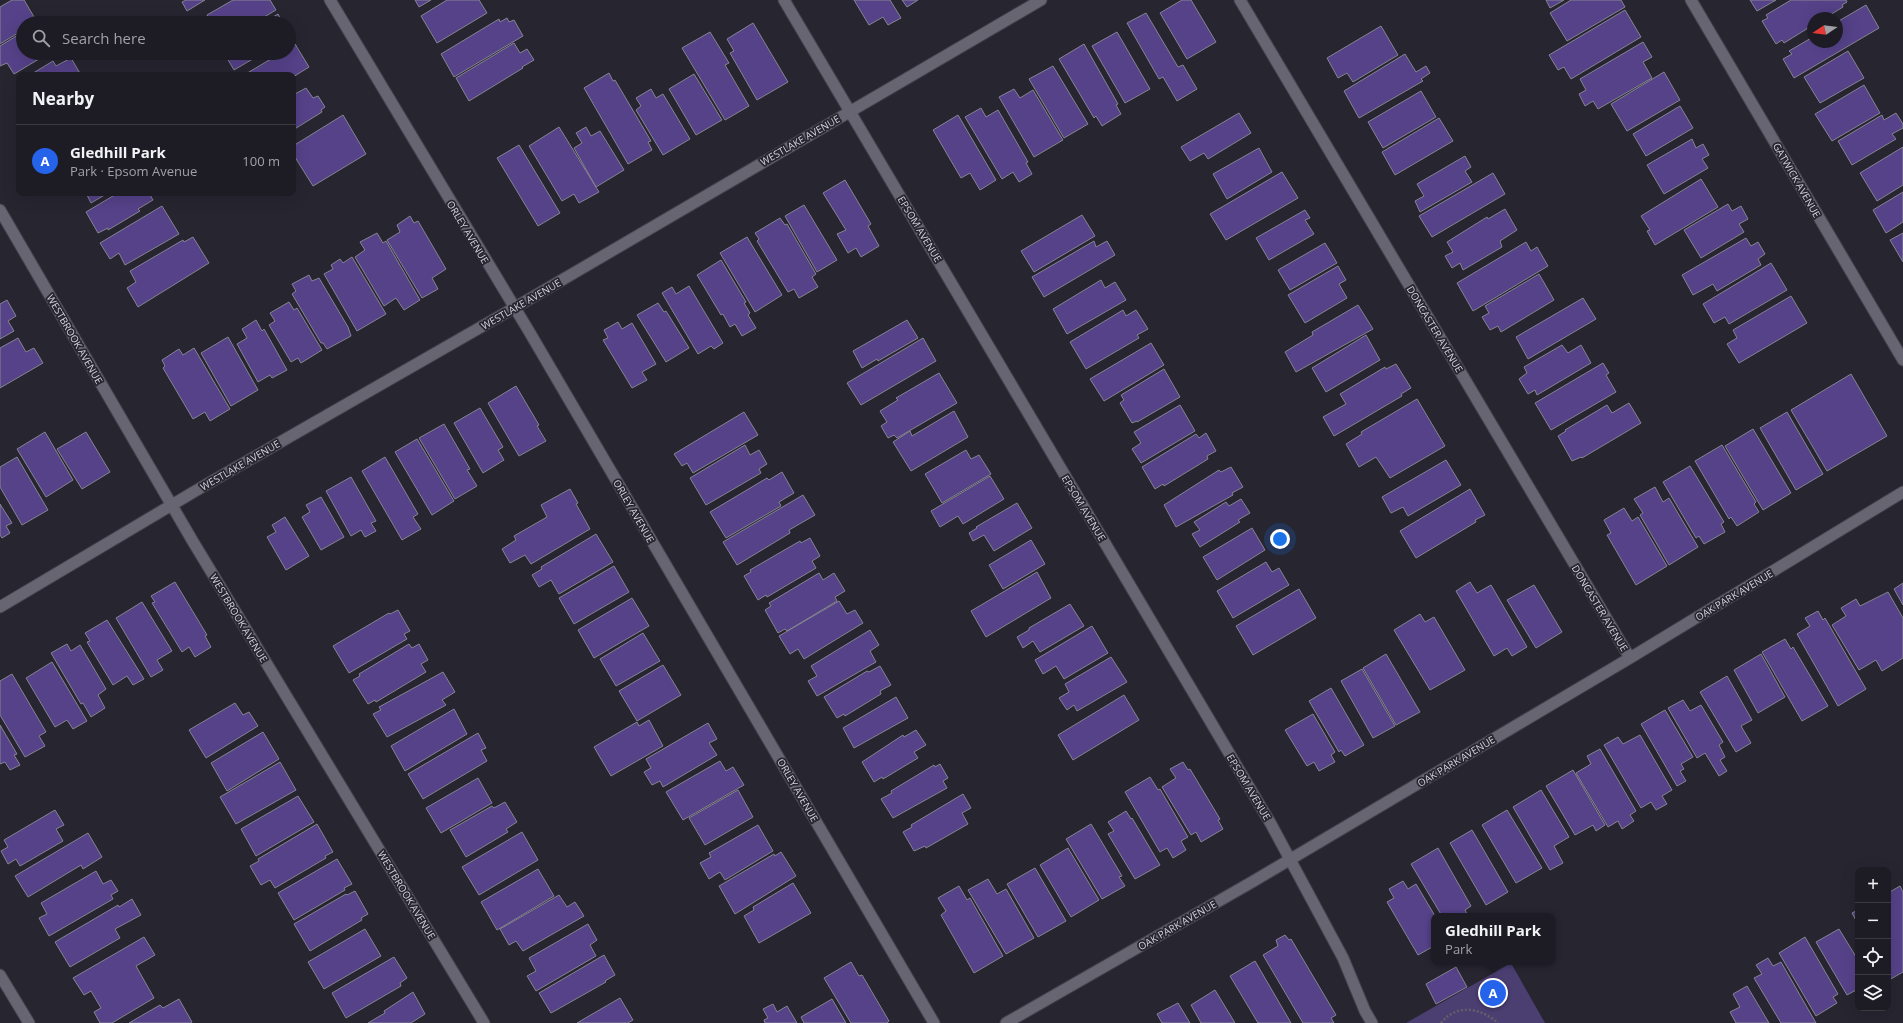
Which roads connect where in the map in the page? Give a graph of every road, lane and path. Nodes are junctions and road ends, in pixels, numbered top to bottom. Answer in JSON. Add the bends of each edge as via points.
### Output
{"nodes":[{"id":1,"x":330,"y":0,"type":"edge"},
{"id":2,"x":784,"y":0,"type":"edge"},
{"id":3,"x":1041,"y":0,"type":"edge"},
{"id":4,"x":1240,"y":0,"type":"edge"},
{"id":5,"x":1691,"y":0,"type":"edge"},
{"id":6,"x":850,"y":111,"type":"junction"},
{"id":7,"x":0,"y":210,"type":"edge"},
{"id":8,"x":514,"y":308,"type":"junction"},
{"id":9,"x":1903,"y":360,"type":"edge"},
{"id":10,"x":1903,"y":492,"type":"edge"},
{"id":11,"x":171,"y":504,"type":"junction"},
{"id":12,"x":0,"y":607,"type":"edge"},
{"id":13,"x":1630,"y":658,"type":"junction"},
{"id":14,"x":1290,"y":859,"type":"junction"},
{"id":15,"x":0,"y":975,"type":"edge"},
{"id":16,"x":29,"y":1023,"type":"edge"},
{"id":17,"x":484,"y":1023,"type":"edge"},
{"id":18,"x":934,"y":1023,"type":"edge"},
{"id":19,"x":1006,"y":1023,"type":"edge"},
{"id":20,"x":1372,"y":1023,"type":"edge"},
{"id":21,"x":1441,"y":1023,"type":"edge"},
{"id":22,"x":1498,"y":1023,"type":"edge"}],
"edges":[{"from":1,"to":8,"type":"street","name":"ORLEY AVENUE"},
{"from":2,"to":6,"type":"street","name":"EPSOM AVENUE"},
{"from":3,"to":6,"type":"street","name":"WESTLAKE AVENUE"},
{"from":4,"to":13,"type":"street","name":"DONCASTER AVENUE"},
{"from":5,"to":9,"type":"street","name":"GATWICK AVENUE"},
{"from":6,"to":8,"type":"street","name":"WESTLAKE AVENUE"},
{"from":6,"to":14,"type":"street","name":"EPSOM AVENUE"},
{"from":7,"to":11,"type":"street","name":"WESTBROOK AVENUE"},
{"from":8,"to":11,"type":"street","name":"WESTLAKE AVENUE"},
{"from":8,"to":18,"type":"street","name":"ORLEY AVENUE"},
{"from":10,"to":13,"type":"street","name":"OAK PARK AVENUE"},
{"from":11,"to":12,"type":"street","name":"WESTLAKE AVENUE"},
{"from":11,"to":17,"type":"street","name":"WESTBROOK AVENUE"},
{"from":13,"to":14,"type":"street","name":"OAK PARK AVENUE"},
{"from":14,"to":19,"type":"street","name":"OAK PARK AVENUE"},
{"from":14,"to":20,"type":"street","name":"EPSOM AVENUE","via":[[1343,958]]},
{"from":15,"to":16,"type":"street"},
{"from":21,"to":22,"type":"path","via":[[1455,1012],[1466,1009],[1478,1010]]}]}
